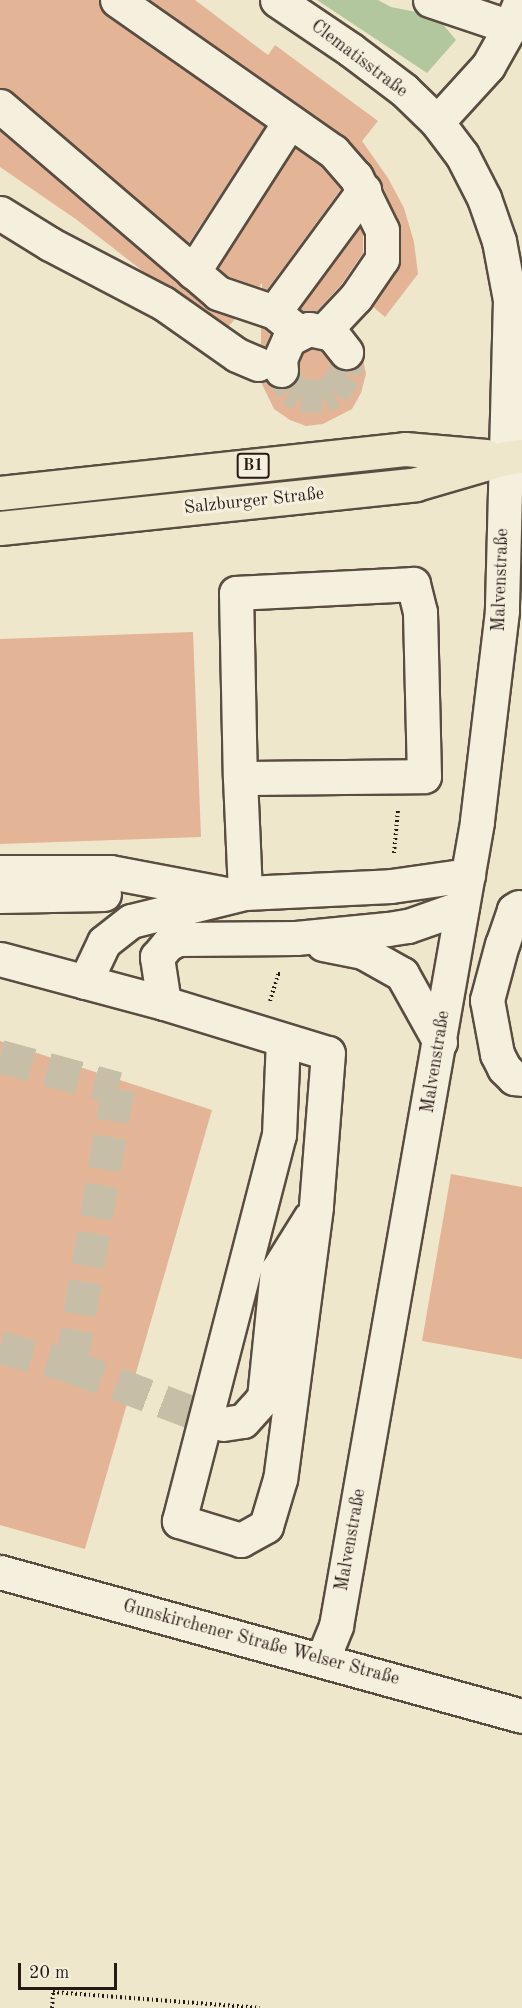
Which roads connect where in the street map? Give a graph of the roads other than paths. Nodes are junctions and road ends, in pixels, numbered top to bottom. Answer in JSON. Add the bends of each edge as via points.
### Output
{"nodes":[{"id":1,"x":117,"y":0,"type":"edge"},
{"id":2,"x":277,"y":0,"type":"edge"},
{"id":3,"x":430,"y":0,"type":"edge"},
{"id":4,"x":515,"y":14,"type":"edge"},
{"id":5,"x":0,"y":106,"type":"edge"},
{"id":6,"x":290,"y":121,"type":"junction"},
{"id":7,"x":437,"y":122,"type":"junction"},
{"id":8,"x":364,"y":190,"type":"junction"},
{"id":9,"x":0,"y":213,"type":"edge"},
{"id":10,"x":193,"y":272,"type":"junction"},
{"id":11,"x":516,"y":300,"type":"edge"},
{"id":12,"x":274,"y":312,"type":"junction"},
{"id":13,"x":323,"y":338,"type":"junction"},
{"id":14,"x":514,"y":457,"type":"edge"},
{"id":15,"x":0,"y":493,"type":"edge"},
{"id":16,"x":0,"y":528,"type":"edge"},
{"id":17,"x":240,"y":778,"type":"junction"},
{"id":18,"x":0,"y":872,"type":"edge"},
{"id":19,"x":468,"y":875,"type":"junction"},
{"id":20,"x":230,"y":893,"type":"junction"},
{"id":21,"x":0,"y":896,"type":"edge"},
{"id":22,"x":519,"y":907,"type":"dead end"},
{"id":23,"x":462,"y":908,"type":"junction"},
{"id":24,"x":296,"y":938,"type":"junction"},
{"id":25,"x":0,"y":959,"type":"edge"},
{"id":26,"x":85,"y":982,"type":"junction"},
{"id":27,"x":164,"y":1003,"type":"junction"},
{"id":28,"x":283,"y":1040,"type":"junction"},
{"id":29,"x":440,"y":1042,"type":"junction"},
{"id":30,"x":522,"y":1079,"type":"edge"},
{"id":31,"x":316,"y":1207,"type":"junction"},
{"id":32,"x":223,"y":1425,"type":"tunnel mouth"},
{"id":33,"x":0,"y":1572,"type":"edge"},
{"id":34,"x":323,"y":1659,"type":"junction"},
{"id":35,"x":522,"y":1716,"type":"edge"}],
"edges":[{"from":1,"to":6,"type":"street"},
{"from":2,"to":7,"type":"street","name":"Clematisstraße","via":[[404,90]]},
{"from":3,"to":4,"type":"street"},
{"from":4,"to":7,"type":"street","via":[[488,66]]},
{"from":5,"to":10,"type":"street"},
{"from":6,"to":8,"type":"street","via":[[333,151]]},
{"from":6,"to":10,"type":"street"},
{"from":7,"to":11,"type":"street","name":"Clematisstraße","via":[[462,155],[484,198]]},
{"from":8,"to":12,"type":"street"},
{"from":8,"to":13,"type":"street","via":[[382,230],[382,259]]},
{"from":9,"to":13,"type":"street","via":[[163,303],[237,355],[269,367],[280,359],[289,339]]},
{"from":10,"to":12,"type":"street","via":[[218,292]]},
{"from":11,"to":14,"type":"street","name":"Malvenstraße"},
{"from":12,"to":13,"type":"street"},
{"from":14,"to":15,"type":"main road","name":"Salzburger Straße","number":"B1","via":[[405,449]]},
{"from":14,"to":16,"type":"main road","name":"Salzburger Straße","number":"B1","via":[[416,484]]},
{"from":14,"to":19,"type":"street","name":"Malvenstraße","via":[[495,681]]},
{"from":17,"to":17,"type":"street","via":[[236,593],[413,584],[420,612],[424,777]]},
{"from":17,"to":20,"type":"street"},
{"from":18,"to":20,"type":"street","via":[[110,872]]},
{"from":19,"to":20,"type":"street","via":[[391,886]]},
{"from":19,"to":23,"type":"street","name":"Malvenstraße"},
{"from":20,"to":21,"type":"street"},
{"from":20,"to":26,"type":"street","via":[[131,921],[104,942]]},
{"from":22,"to":30,"type":"street","via":[[514,910],[502,944],[487,1000],[501,1061],[514,1078]]},
{"from":23,"to":24,"type":"street","via":[[408,926]]},
{"from":23,"to":29,"type":"street","name":"Malvenstraße"},
{"from":24,"to":27,"type":"street","via":[[178,939],[157,957]]},
{"from":24,"to":29,"type":"street","via":[[363,952],[402,974]]},
{"from":25,"to":26,"type":"street"},
{"from":26,"to":27,"type":"street"},
{"from":27,"to":28,"type":"street"},
{"from":28,"to":31,"type":"street","via":[[328,1053]]},
{"from":28,"to":31,"type":"street","via":[[279,1135],[179,1521],[241,1540],[266,1526],[280,1479]]},
{"from":29,"to":34,"type":"street","name":"Malvenstraße","via":[[338,1614]]},
{"from":31,"to":32,"type":"street","via":[[278,1272],[264,1398],[243,1421]]},
{"from":33,"to":34,"type":"street","name":"Gunskirchener Straße Welser Straße"},
{"from":34,"to":35,"type":"street","name":"Gunskirchener Straße Welser Straße"}]}
